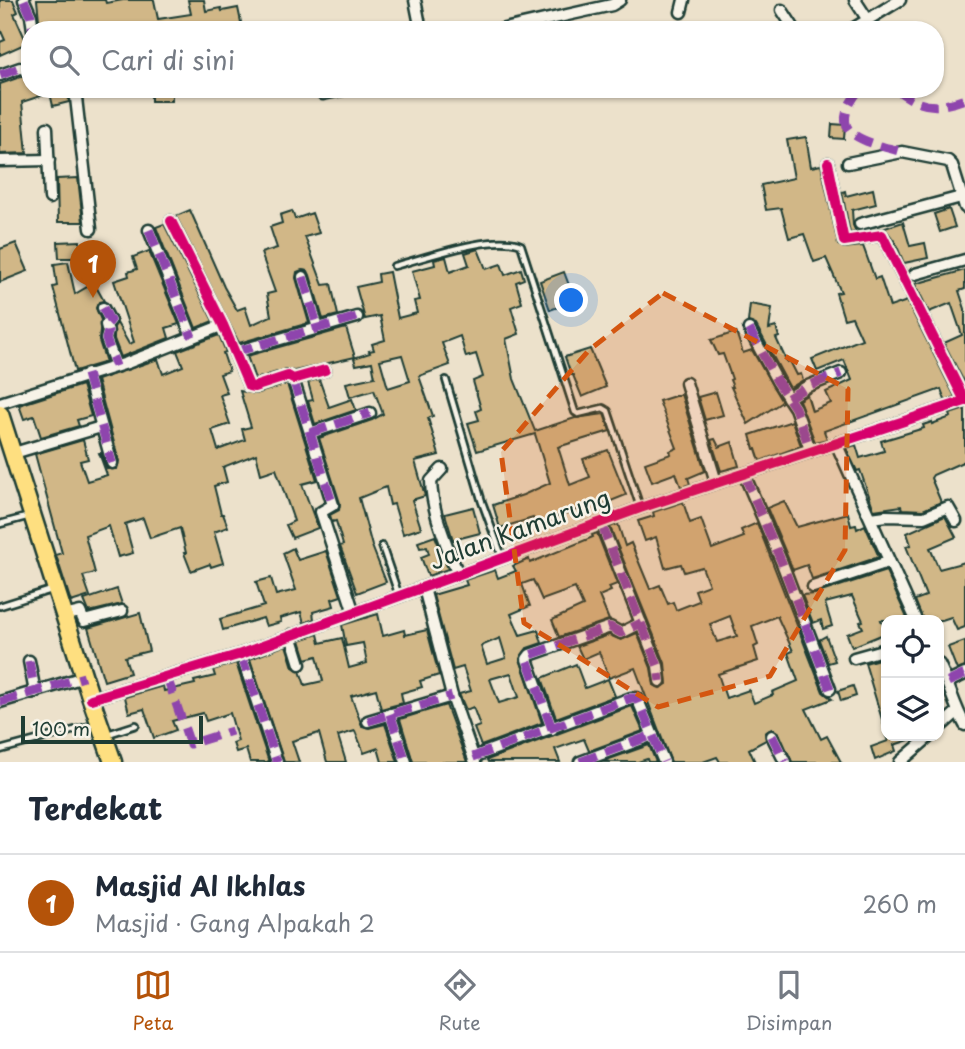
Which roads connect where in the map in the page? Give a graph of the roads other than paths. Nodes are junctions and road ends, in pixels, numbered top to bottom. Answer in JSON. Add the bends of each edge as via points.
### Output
{"nodes":[{"id":1,"x":24,"y":0,"type":"edge"},
{"id":2,"x":415,"y":0,"type":"edge"},
{"id":3,"x":620,"y":0,"type":"edge"},
{"id":4,"x":684,"y":0,"type":"edge"},
{"id":5,"x":855,"y":0,"type":"edge"},
{"id":6,"x":900,"y":0,"type":"edge"},
{"id":7,"x":782,"y":10,"type":"dead end"},
{"id":8,"x":681,"y":12,"type":"dead end"},
{"id":9,"x":867,"y":20,"type":"joint"},
{"id":10,"x":32,"y":21,"type":"edge"},
{"id":11,"x":419,"y":21,"type":"edge"},
{"id":12,"x":540,"y":21,"type":"edge"},
{"id":13,"x":789,"y":21,"type":"edge"},
{"id":14,"x":21,"y":68,"type":"edge"},
{"id":15,"x":0,"y":75,"type":"edge"},
{"id":16,"x":76,"y":98,"type":"edge"},
{"id":17,"x":47,"y":128,"type":"dead end"},
{"id":18,"x":49,"y":160,"type":"junction"},
{"id":19,"x":0,"y":161,"type":"edge"},
{"id":20,"x":828,"y":163,"type":"dead end"},
{"id":21,"x":848,"y":163,"type":"dead end"},
{"id":22,"x":50,"y":198,"type":"dead end"},
{"id":23,"x":964,"y":200,"type":"edge"},
{"id":24,"x":171,"y":221,"type":"dead end"},
{"id":25,"x":859,"y":224,"type":"dead end"},
{"id":26,"x":91,"y":229,"type":"dead end"},
{"id":27,"x":149,"y":230,"type":"dead end"},
{"id":28,"x":965,"y":260,"type":"edge"},
{"id":29,"x":394,"y":266,"type":"dead end"},
{"id":30,"x":915,"y":274,"type":"dead end"},
{"id":31,"x":303,"y":277,"type":"dead end"},
{"id":32,"x":103,"y":308,"type":"dead end"},
{"id":33,"x":357,"y":317,"type":"dead end"},
{"id":34,"x":223,"y":325,"type":"junction"},
{"id":35,"x":318,"y":328,"type":"junction"},
{"id":36,"x":749,"y":328,"type":"dead end"},
{"id":37,"x":192,"y":337,"type":"junction"},
{"id":38,"x":234,"y":352,"type":"junction"},
{"id":39,"x":116,"y":366,"type":"junction"},
{"id":40,"x":325,"y":370,"type":"dead end"},
{"id":41,"x":841,"y":373,"type":"dead end"},
{"id":42,"x":88,"y":374,"type":"junction"},
{"id":43,"x":293,"y":379,"type":"junction"},
{"id":44,"x":446,"y":380,"type":"dead end"},
{"id":45,"x":686,"y":383,"type":"dead end"},
{"id":46,"x":788,"y":398,"type":"junction"},
{"id":47,"x":965,"y":401,"type":"edge"},
{"id":48,"x":0,"y":403,"type":"edge"},
{"id":49,"x":370,"y":413,"type":"dead end"},
{"id":50,"x":0,"y":414,"type":"edge"},
{"id":51,"x":101,"y":427,"type":"junction"},
{"id":52,"x":310,"y":433,"type":"junction"},
{"id":53,"x":836,"y":443,"type":"junction"},
{"id":54,"x":811,"y":452,"type":"junction"},
{"id":55,"x":14,"y":453,"type":"junction"},
{"id":56,"x":113,"y":463,"type":"dead end"},
{"id":57,"x":442,"y":470,"type":"dead end"},
{"id":58,"x":744,"y":474,"type":"junction"},
{"id":59,"x":716,"y":482,"type":"junction"},
{"id":60,"x":640,"y":508,"type":"junction"},
{"id":61,"x":33,"y":515,"type":"junction"},
{"id":62,"x":871,"y":518,"type":"junction"},
{"id":63,"x":956,"y":521,"type":"dead end"},
{"id":64,"x":601,"y":523,"type":"junction"},
{"id":65,"x":0,"y":524,"type":"edge"},
{"id":66,"x":382,"y":546,"type":"dead end"},
{"id":67,"x":503,"y":560,"type":"junction"},
{"id":68,"x":888,"y":562,"type":"junction"},
{"id":69,"x":458,"y":575,"type":"junction"},
{"id":70,"x":813,"y":587,"type":"dead end"},
{"id":71,"x":56,"y":588,"type":"junction"},
{"id":72,"x":424,"y":588,"type":"junction"},
{"id":73,"x":400,"y":597,"type":"junction"},
{"id":74,"x":0,"y":606,"type":"edge"},
{"id":75,"x":122,"y":611,"type":"dead end"},
{"id":76,"x":354,"y":613,"type":"junction"},
{"id":77,"x":914,"y":615,"type":"edge"},
{"id":78,"x":64,"y":616,"type":"junction"},
{"id":79,"x":641,"y":623,"type":"junction"},
{"id":80,"x":291,"y":635,"type":"junction"},
{"id":81,"x":881,"y":650,"type":"edge"},
{"id":82,"x":241,"y":654,"type":"junction"},
{"id":83,"x":854,"y":658,"type":"dead end"},
{"id":84,"x":29,"y":661,"type":"dead end"},
{"id":85,"x":300,"y":664,"type":"dead end"},
{"id":86,"x":944,"y":674,"type":"edge"},
{"id":87,"x":965,"y":674,"type":"edge"},
{"id":88,"x":83,"y":677,"type":"junction"},
{"id":89,"x":660,"y":681,"type":"dead end"},
{"id":90,"x":948,"y":682,"type":"junction"},
{"id":91,"x":830,"y":690,"type":"dead end"},
{"id":92,"x":36,"y":692,"type":"junction"},
{"id":93,"x":452,"y":696,"type":"junction"},
{"id":94,"x":91,"y":699,"type":"junction"},
{"id":95,"x":0,"y":702,"type":"edge"},
{"id":96,"x":957,"y":712,"type":"junction"},
{"id":97,"x":390,"y":714,"type":"junction"},
{"id":98,"x":368,"y":721,"type":"dead end"},
{"id":99,"x":944,"y":724,"type":"edge"},
{"id":100,"x":136,"y":725,"type":"dead end"},
{"id":101,"x":965,"y":725,"type":"edge"},
{"id":102,"x":552,"y":729,"type":"junction"},
{"id":103,"x":102,"y":730,"type":"junction"},
{"id":104,"x":653,"y":735,"type":"junction"},
{"id":105,"x":772,"y":736,"type":"dead end"},
{"id":106,"x":924,"y":741,"type":"edge"},
{"id":107,"x":0,"y":750,"type":"edge"},
{"id":108,"x":474,"y":759,"type":"edge"},
{"id":109,"x":113,"y":762,"type":"edge"},
{"id":110,"x":277,"y":762,"type":"edge"},
{"id":111,"x":406,"y":762,"type":"edge"},
{"id":112,"x":580,"y":762,"type":"edge"},
{"id":113,"x":664,"y":762,"type":"edge"},
{"id":114,"x":785,"y":762,"type":"edge"},
{"id":115,"x":900,"y":762,"type":"edge"}],
"edges":[{"from":1,"to":10,"type":"street"},
{"from":2,"to":11,"type":"street"},
{"from":3,"to":12,"type":"street"},
{"from":4,"to":8,"type":"street"},
{"from":5,"to":9,"type":"street"},
{"from":6,"to":9,"type":"street"},
{"from":7,"to":13,"type":"street"},
{"from":14,"to":15,"type":"street"},
{"from":16,"to":26,"type":"street"},
{"from":17,"to":18,"type":"street"},
{"from":18,"to":19,"type":"street"},
{"from":18,"to":22,"type":"street"},
{"from":20,"to":47,"type":"street","via":[[844,241],[882,235]]},
{"from":21,"to":23,"type":"street","via":[[902,152],[948,161]]},
{"from":23,"to":25,"type":"street"},
{"from":24,"to":34,"type":"street"},
{"from":27,"to":37,"type":"street"},
{"from":28,"to":30,"type":"street"},
{"from":29,"to":60,"type":"lane","via":[[474,244],[521,245],[575,412],[608,411]]},
{"from":31,"to":35,"type":"street"},
{"from":32,"to":39,"type":"street","via":[[110,321],[106,339]]},
{"from":33,"to":35,"type":"street"},
{"from":34,"to":37,"type":"street"},
{"from":34,"to":38,"type":"street"},
{"from":35,"to":38,"type":"street"},
{"from":36,"to":46,"type":"street"},
{"from":37,"to":39,"type":"street"},
{"from":38,"to":43,"type":"street","via":[[250,387],[288,376]]},
{"from":39,"to":42,"type":"street"},
{"from":40,"to":43,"type":"street"},
{"from":41,"to":46,"type":"street"},
{"from":42,"to":48,"type":"street"},
{"from":42,"to":51,"type":"street"},
{"from":43,"to":52,"type":"street"},
{"from":44,"to":67,"type":"lane"},
{"from":45,"to":59,"type":"street"},
{"from":46,"to":54,"type":"street"},
{"from":47,"to":53,"type":"street","name":"Jalan Kamarung"},
{"from":49,"to":52,"type":"street"},
{"from":50,"to":55,"type":"main road"},
{"from":51,"to":55,"type":"street"},
{"from":51,"to":56,"type":"street"},
{"from":52,"to":76,"type":"street","via":[[333,505],[321,512]]},
{"from":53,"to":54,"type":"street","name":"Jalan Kamarung"},
{"from":53,"to":62,"type":"street"},
{"from":54,"to":58,"type":"street","name":"Jalan Kamarung"},
{"from":55,"to":61,"type":"main road"},
{"from":57,"to":69,"type":"street","via":[[430,481],[431,491]]},
{"from":58,"to":59,"type":"street","name":"Jalan Kamarung"},
{"from":58,"to":91,"type":"street"},
{"from":59,"to":60,"type":"street","name":"Jalan Kamarung"},
{"from":60,"to":64,"type":"street","name":"Jalan Kamarung"},
{"from":61,"to":65,"type":"lane"},
{"from":61,"to":71,"type":"main road"},
{"from":62,"to":63,"type":"street","via":[[924,517],[948,507]]},
{"from":62,"to":68,"type":"street"},
{"from":64,"to":67,"type":"street","name":"Jalan Kamarung"},
{"from":64,"to":79,"type":"street"},
{"from":66,"to":73,"type":"lane"},
{"from":67,"to":69,"type":"street","name":"Jalan Kamarung"},
{"from":68,"to":70,"type":"street"},
{"from":68,"to":77,"type":"street"},
{"from":69,"to":72,"type":"street","name":"Jalan Kamarung"},
{"from":71,"to":74,"type":"lane"},
{"from":71,"to":78,"type":"main road"},
{"from":72,"to":73,"type":"street","name":"Jalan Kamarung"},
{"from":72,"to":93,"type":"street"},
{"from":73,"to":76,"type":"street","name":"Jalan Kamarung"},
{"from":75,"to":78,"type":"street","via":[[83,621],[80,612]]},
{"from":76,"to":80,"type":"street","name":"Jalan Kamarung"},
{"from":78,"to":88,"type":"main road"},
{"from":79,"to":89,"type":"street"},
{"from":79,"to":102,"type":"street","via":[[621,633],[610,627],[596,630],[530,655],[527,659]]},
{"from":80,"to":82,"type":"street","name":"Jalan Kamarung"},
{"from":80,"to":85,"type":"street"},
{"from":81,"to":83,"type":"street"},
{"from":82,"to":94,"type":"street","name":"Jalan Kamarung"},
{"from":82,"to":110,"type":"street"},
{"from":84,"to":92,"type":"street"},
{"from":86,"to":90,"type":"street"},
{"from":87,"to":90,"type":"street"},
{"from":88,"to":92,"type":"street"},
{"from":88,"to":94,"type":"main road"},
{"from":90,"to":96,"type":"street"},
{"from":92,"to":95,"type":"street"},
{"from":93,"to":97,"type":"street"},
{"from":93,"to":108,"type":"street"},
{"from":94,"to":103,"type":"main road"},
{"from":96,"to":99,"type":"street"},
{"from":96,"to":101,"type":"street"},
{"from":97,"to":98,"type":"street"},
{"from":97,"to":111,"type":"street"},
{"from":100,"to":103,"type":"lane"},
{"from":102,"to":104,"type":"street","via":[[637,698]]},
{"from":102,"to":108,"type":"street"},
{"from":103,"to":107,"type":"lane"},
{"from":103,"to":109,"type":"main road"},
{"from":104,"to":112,"type":"street"},
{"from":104,"to":113,"type":"street"},
{"from":105,"to":114,"type":"street"},
{"from":106,"to":115,"type":"street"}]}
